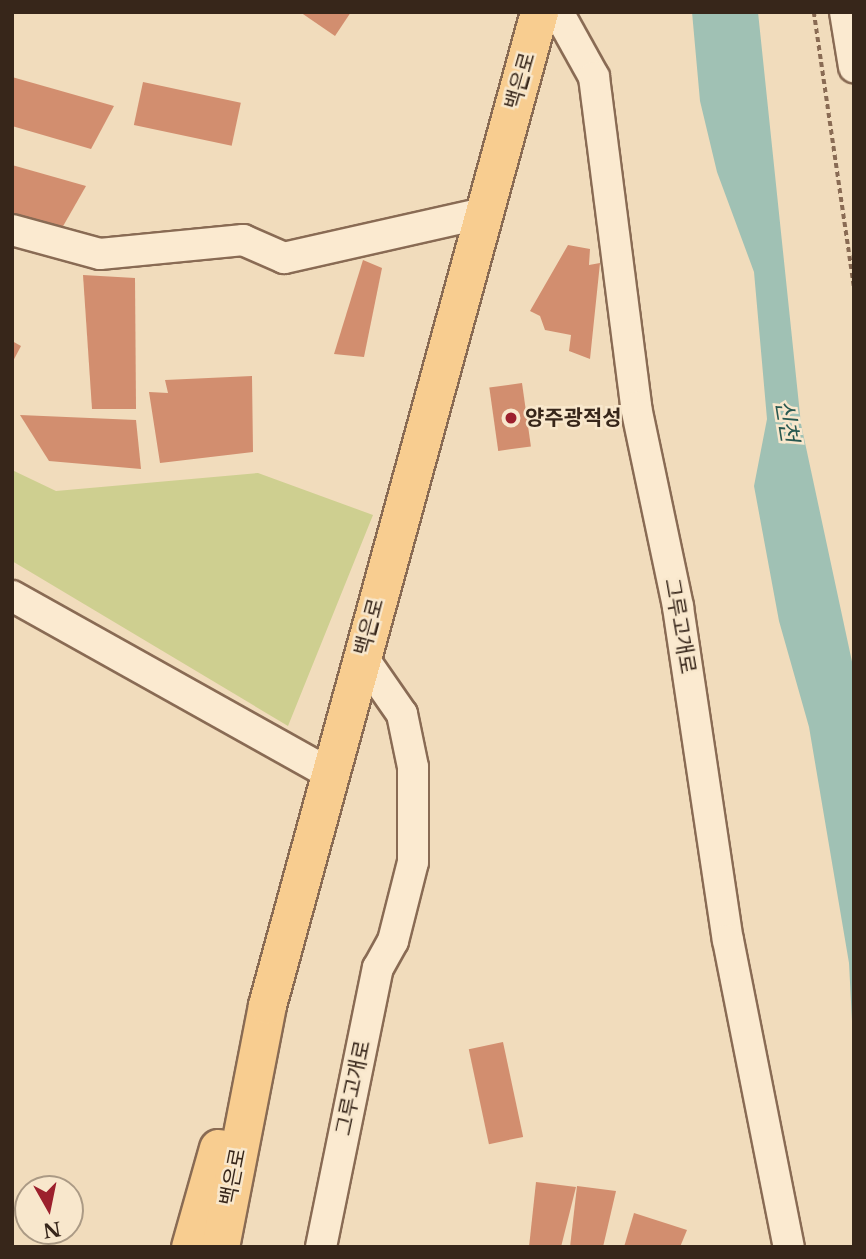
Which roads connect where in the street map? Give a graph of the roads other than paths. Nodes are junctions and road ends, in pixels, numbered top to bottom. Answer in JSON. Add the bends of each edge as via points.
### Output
{"nodes":[{"id":1,"x":540,"y":12,"type":"edge"},
{"id":2,"x":558,"y":12,"type":"edge"},
{"id":3,"x":845,"y":12,"type":"edge"},
{"id":4,"x":854,"y":67,"type":"edge"},
{"id":5,"x":483,"y":213,"type":"junction"},
{"id":6,"x":12,"y":230,"type":"edge"},
{"id":7,"x":12,"y":596,"type":"edge"},
{"id":8,"x":361,"y":655,"type":"junction"},
{"id":9,"x":329,"y":773,"type":"junction"},
{"id":10,"x":267,"y":1004,"type":"junction"},
{"id":11,"x":190,"y":1247,"type":"edge"},
{"id":12,"x":220,"y":1247,"type":"edge"},
{"id":13,"x":321,"y":1247,"type":"edge"},
{"id":14,"x":789,"y":1247,"type":"edge"}],
"edges":[{"from":1,"to":5,"type":"main road","name":"백은로"},
{"from":2,"to":14,"type":"street","name":"그루고개로","via":[[594,77],[636,407],[678,607],[728,940]]},
{"from":3,"to":4,"type":"street"},
{"from":5,"to":6,"type":"street","via":[[284,258],[243,240],[100,254]]},
{"from":5,"to":8,"type":"main road","name":"백은로"},
{"from":7,"to":9,"type":"street"},
{"from":8,"to":9,"type":"main road","name":"백은로"},
{"from":8,"to":13,"type":"street","name":"그루고개로","via":[[402,714],[413,767],[413,862],[393,941],[378,968]]},
{"from":9,"to":10,"type":"main road","name":"백은로"},
{"from":10,"to":11,"type":"main road"},
{"from":10,"to":12,"type":"main road","name":"백은로"}]}
